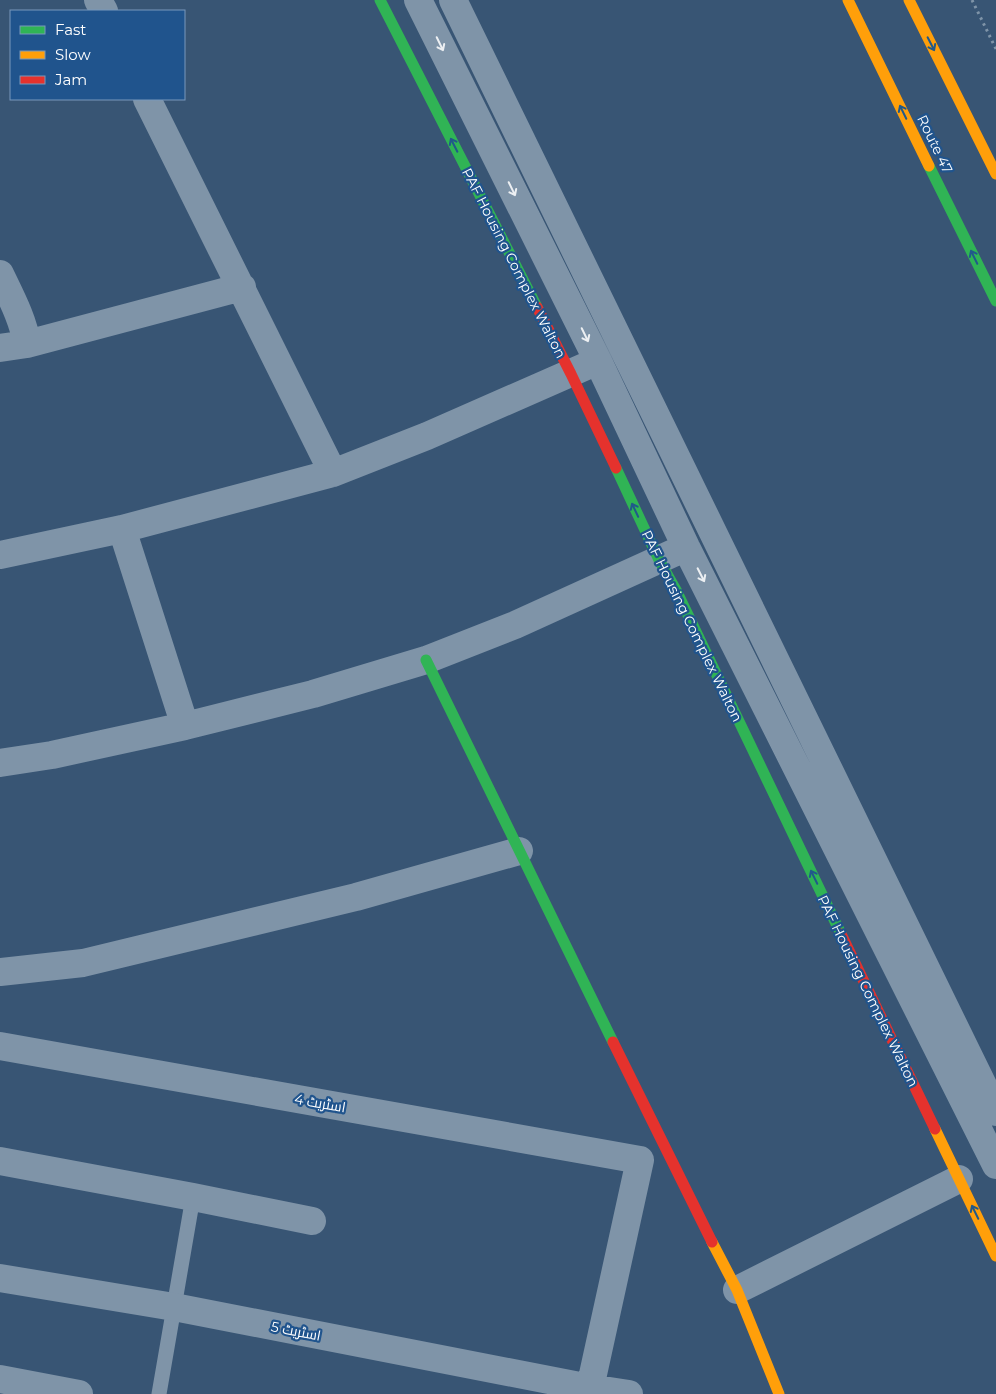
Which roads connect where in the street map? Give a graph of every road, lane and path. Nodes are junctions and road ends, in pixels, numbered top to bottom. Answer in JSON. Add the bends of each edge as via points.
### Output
{"nodes":[{"id":1,"x":380,"y":0,"type":"edge"},
{"id":2,"x":418,"y":0,"type":"edge"},
{"id":3,"x":453,"y":0,"type":"edge"},
{"id":4,"x":848,"y":0,"type":"edge"},
{"id":5,"x":909,"y":0,"type":"edge"},
{"id":6,"x":972,"y":0,"type":"edge"},
{"id":7,"x":996,"y":49,"type":"edge"},
{"id":8,"x":148,"y":100,"type":"edge"},
{"id":9,"x":996,"y":174,"type":"edge"},
{"id":10,"x":0,"y":274,"type":"edge"},
{"id":11,"x":242,"y":288,"type":"junction"},
{"id":12,"x":996,"y":301,"type":"edge"},
{"id":13,"x":27,"y":344,"type":"junction"},
{"id":14,"x":0,"y":348,"type":"edge"},
{"id":15,"x":598,"y":361,"type":"junction"},
{"id":16,"x":570,"y":374,"type":"junction"},
{"id":17,"x":332,"y":473,"type":"junction"},
{"id":18,"x":700,"y":506,"type":"junction"},
{"id":19,"x":672,"y":518,"type":"junction"},
{"id":20,"x":122,"y":528,"type":"junction"},
{"id":21,"x":686,"y":547,"type":"junction"},
{"id":22,"x":0,"y":555,"type":"edge"},
{"id":23,"x":659,"y":560,"type":"junction"},
{"id":24,"x":426,"y":660,"type":"junction"},
{"id":25,"x":184,"y":726,"type":"junction"},
{"id":26,"x":0,"y":763,"type":"edge"},
{"id":27,"x":519,"y":851,"type":"junction"},
{"id":28,"x":0,"y":972,"type":"edge"},
{"id":29,"x":0,"y":1046,"type":"edge"},
{"id":30,"x":996,"y":1112,"type":"edge"},
{"id":31,"x":666,"y":1150,"type":"junction"},
{"id":32,"x":640,"y":1160,"type":"junction"},
{"id":33,"x":0,"y":1161,"type":"edge"},
{"id":34,"x":996,"y":1165,"type":"edge"},
{"id":35,"x":959,"y":1179,"type":"junction"},
{"id":36,"x":193,"y":1197,"type":"junction"},
{"id":37,"x":312,"y":1222,"type":"dead end"},
{"id":38,"x":996,"y":1256,"type":"edge"},
{"id":39,"x":0,"y":1278,"type":"edge"},
{"id":40,"x":737,"y":1290,"type":"junction"},
{"id":41,"x":174,"y":1307,"type":"junction"},
{"id":42,"x":0,"y":1379,"type":"edge"},
{"id":43,"x":590,"y":1388,"type":"junction"},
{"id":44,"x":80,"y":1394,"type":"edge"},
{"id":45,"x":159,"y":1394,"type":"edge"},
{"id":46,"x":629,"y":1394,"type":"edge"},
{"id":47,"x":779,"y":1394,"type":"edge"}],
"edges":[{"from":16,"to":1,"type":"street","name":"PAF Housing Complex Walton","one_way":true},
{"from":2,"to":15,"type":"street","one_way":true},
{"from":3,"to":18,"type":"street"},
{"from":12,"to":4,"type":"street","name":"Route 47","one_way":true},
{"from":5,"to":9,"type":"street","one_way":true},
{"from":6,"to":7,"type":"path"},
{"from":8,"to":11,"type":"street"},
{"from":10,"to":13,"type":"street","via":[[25,328]]},
{"from":11,"to":13,"type":"street"},
{"from":11,"to":17,"type":"street"},
{"from":13,"to":14,"type":"street"},
{"from":15,"to":16,"type":"street"},
{"from":15,"to":19,"type":"street"},
{"from":16,"to":17,"type":"street"},
{"from":23,"to":16,"type":"street","name":"PAF Housing Complex Walton","one_way":true},
{"from":17,"to":20,"type":"street"},
{"from":18,"to":19,"type":"street"},
{"from":18,"to":30,"type":"street"},
{"from":19,"to":21,"type":"street"},
{"from":20,"to":22,"type":"street"},
{"from":20,"to":25,"type":"street"},
{"from":21,"to":23,"type":"street"},
{"from":21,"to":34,"type":"street","one_way":true},
{"from":23,"to":24,"type":"street"},
{"from":35,"to":23,"type":"street","name":"PAF Housing Complex Walton","one_way":true},
{"from":24,"to":25,"type":"street","via":[[313,694]]},
{"from":24,"to":27,"type":"street"},
{"from":25,"to":26,"type":"street"},
{"from":27,"to":28,"type":"street","via":[[356,898],[83,963]]},
{"from":27,"to":31,"type":"street"},
{"from":29,"to":32,"type":"street","name":"اسٹریٹ 4"},
{"from":31,"to":32,"type":"street"},
{"from":31,"to":40,"type":"street"},
{"from":32,"to":43,"type":"street"},
{"from":33,"to":36,"type":"street"},
{"from":38,"to":35,"type":"street","name":"PAF Housing Complex Walton","one_way":true},
{"from":35,"to":40,"type":"street"},
{"from":36,"to":37,"type":"street"},
{"from":36,"to":41,"type":"lane"},
{"from":39,"to":41,"type":"street","name":"اسٹریٹ 5"},
{"from":40,"to":47,"type":"street"},
{"from":41,"to":43,"type":"street","name":"اسٹریٹ 5"},
{"from":41,"to":45,"type":"lane"},
{"from":42,"to":44,"type":"street"},
{"from":43,"to":46,"type":"street","name":"اسٹریٹ 5"}]}
